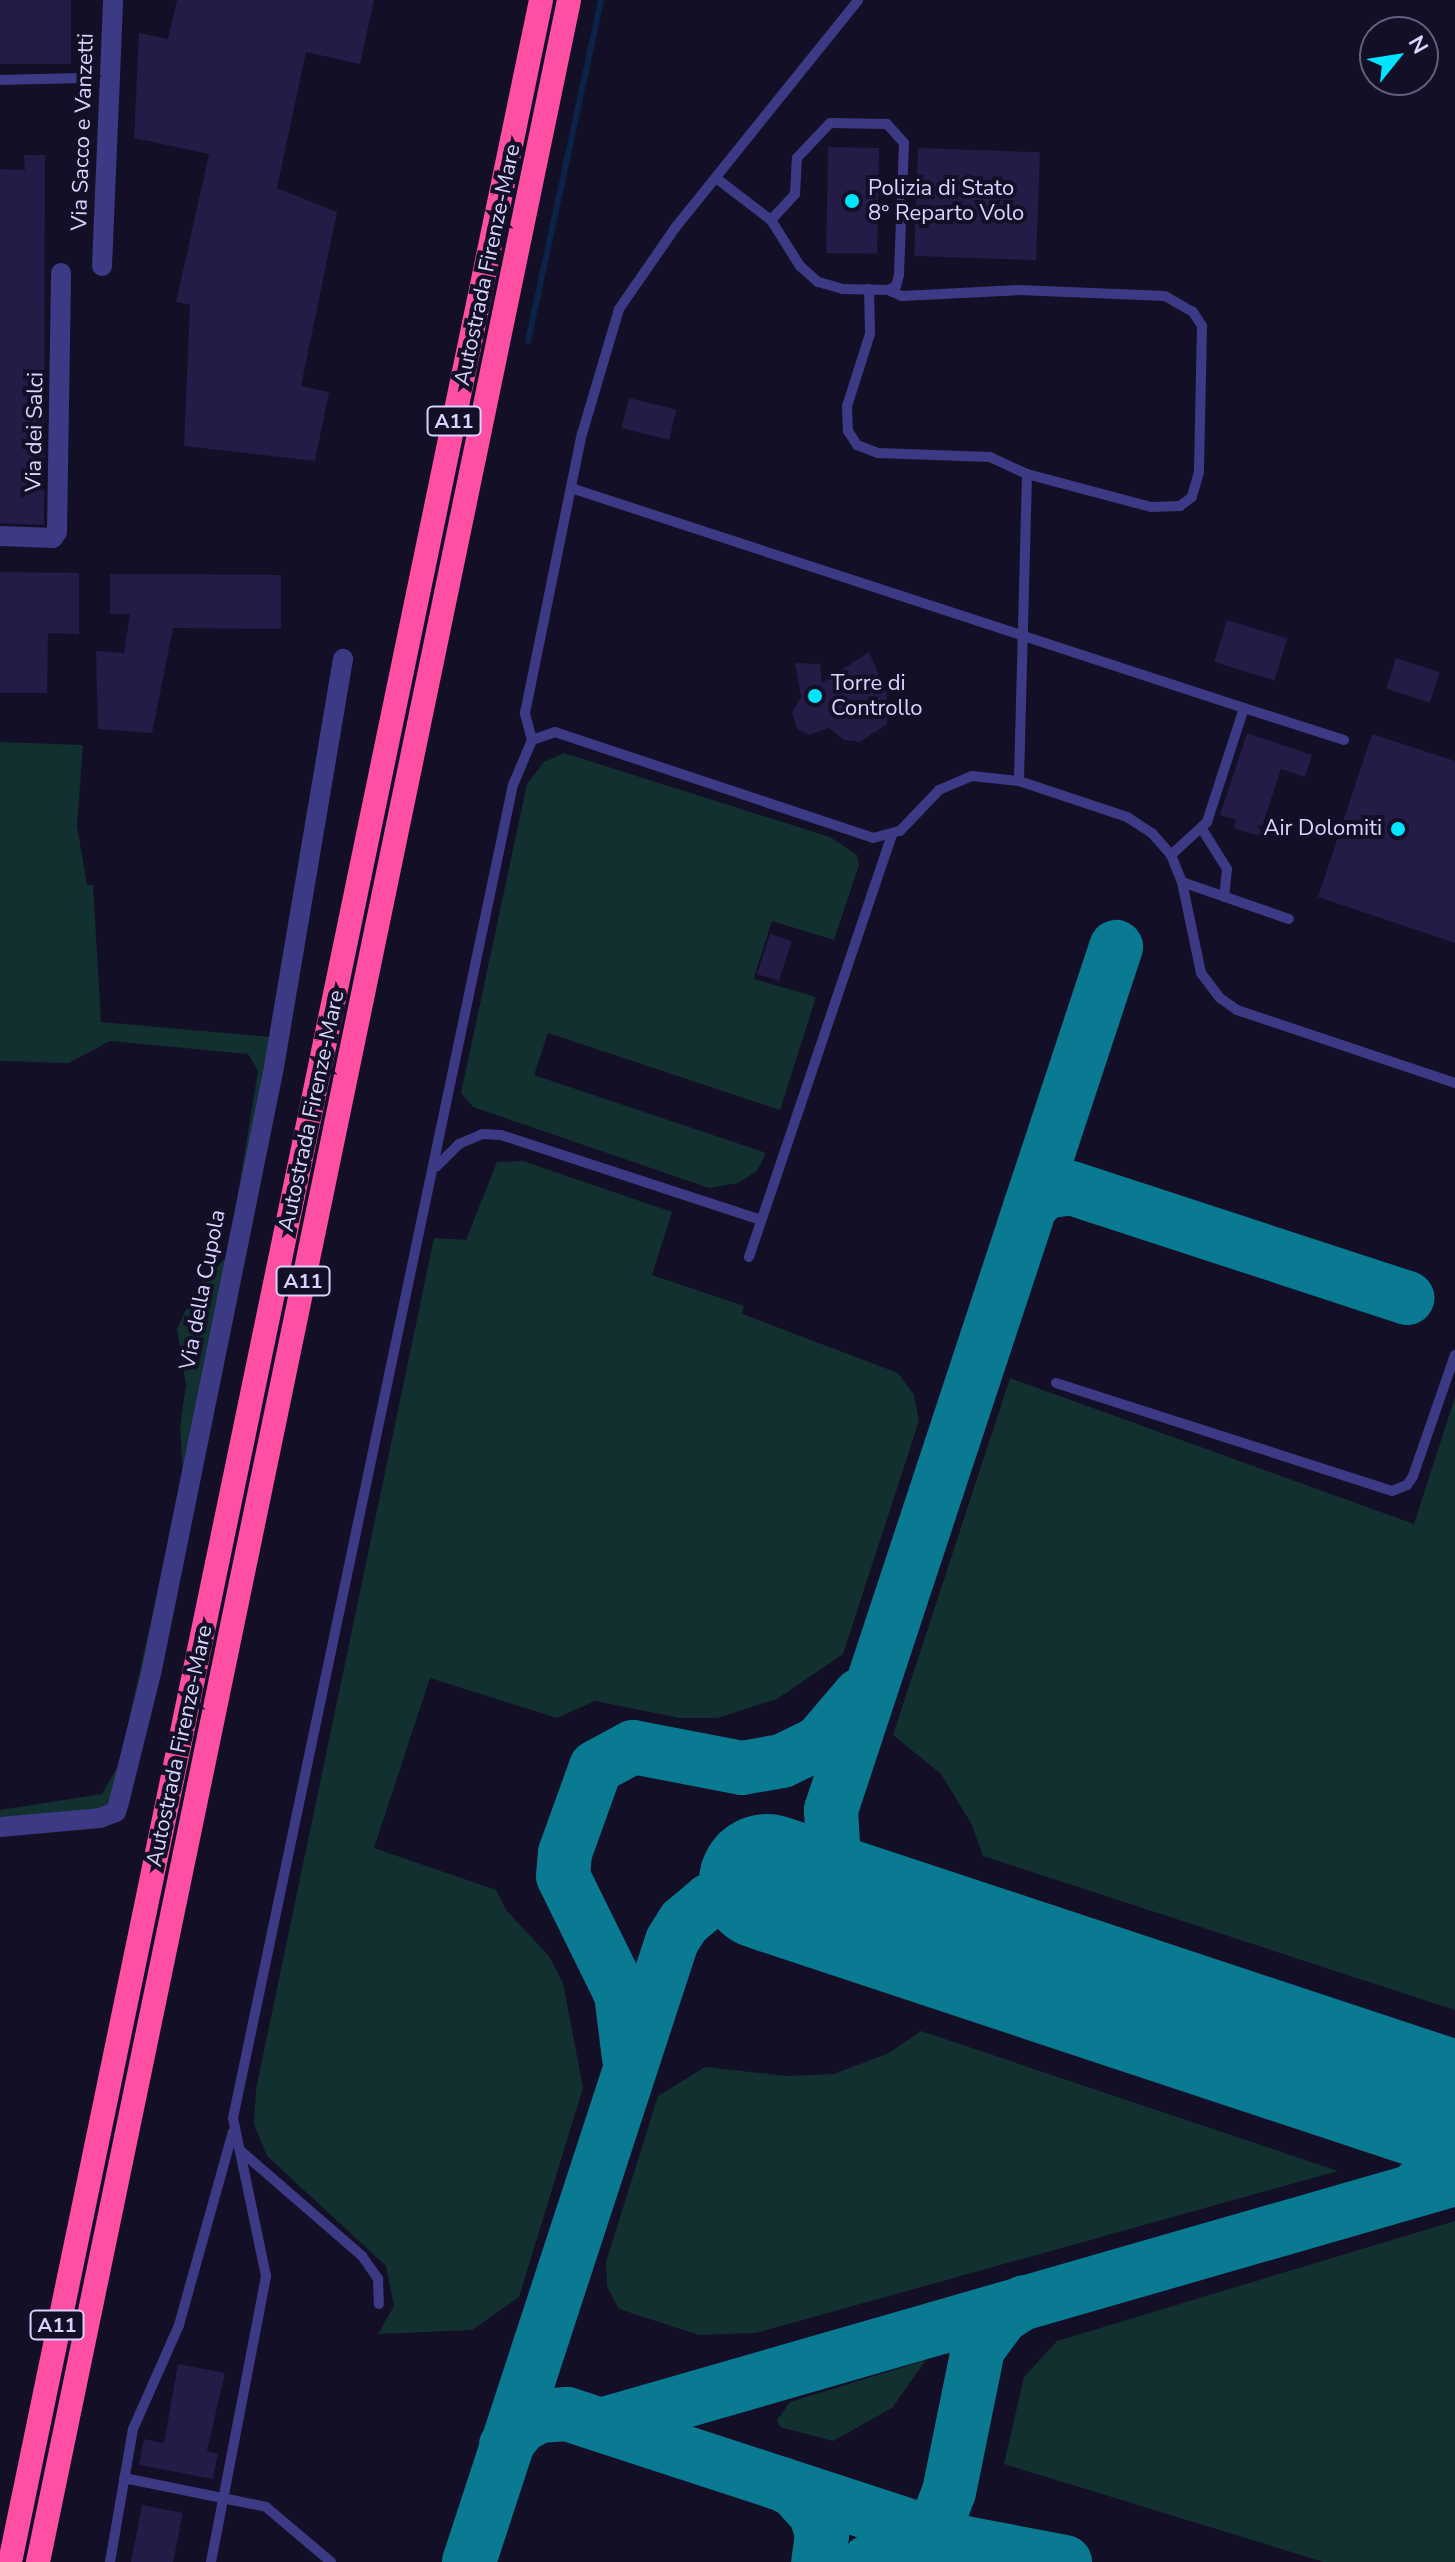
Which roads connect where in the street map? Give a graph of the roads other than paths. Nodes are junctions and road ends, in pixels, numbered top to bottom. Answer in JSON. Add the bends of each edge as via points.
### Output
{"nodes":[{"id":1,"x":113,"y":0,"type":"edge"},
{"id":2,"x":541,"y":0,"type":"edge"},
{"id":3,"x":569,"y":0,"type":"edge"},
{"id":4,"x":858,"y":0,"type":"edge"},
{"id":5,"x":82,"y":78,"type":"dead end"},
{"id":6,"x":0,"y":80,"type":"edge"},
{"id":7,"x":716,"y":178,"type":"junction"},
{"id":8,"x":771,"y":220,"type":"junction"},
{"id":9,"x":102,"y":266,"type":"dead end"},
{"id":10,"x":61,"y":273,"type":"dead end"},
{"id":11,"x":869,"y":289,"type":"junction"},
{"id":12,"x":888,"y":290,"type":"junction"},
{"id":13,"x":1027,"y":474,"type":"junction"},
{"id":14,"x":571,"y":488,"type":"junction"},
{"id":15,"x":0,"y":536,"type":"edge"},
{"id":16,"x":1022,"y":636,"type":"junction"},
{"id":17,"x":343,"y":659,"type":"dead end"},
{"id":18,"x":1244,"y":708,"type":"junction"},
{"id":19,"x":532,"y":740,"type":"junction"},
{"id":20,"x":1344,"y":740,"type":"dead end"},
{"id":21,"x":1019,"y":781,"type":"junction"},
{"id":22,"x":1202,"y":829,"type":"junction"},
{"id":23,"x":892,"y":835,"type":"junction"},
{"id":24,"x":1171,"y":855,"type":"junction"},
{"id":25,"x":1182,"y":882,"type":"junction"},
{"id":26,"x":1224,"y":897,"type":"junction"},
{"id":27,"x":1289,"y":919,"type":"dead end"},
{"id":28,"x":1455,"y":1083,"type":"edge"},
{"id":29,"x":431,"y":1174,"type":"junction"},
{"id":30,"x":761,"y":1220,"type":"junction"},
{"id":31,"x":749,"y":1257,"type":"dead end"},
{"id":32,"x":1455,"y":1355,"type":"edge"},
{"id":33,"x":1056,"y":1383,"type":"dead end"},
{"id":34,"x":0,"y":1827,"type":"edge"},
{"id":35,"x":234,"y":2130,"type":"junction"},
{"id":36,"x":242,"y":2152,"type":"junction"},
{"id":37,"x":379,"y":2304,"type":"dead end"},
{"id":38,"x":124,"y":2478,"type":"junction"},
{"id":39,"x":225,"y":2500,"type":"junction"},
{"id":40,"x":10,"y":2562,"type":"edge"},
{"id":41,"x":38,"y":2562,"type":"edge"},
{"id":42,"x":110,"y":2562,"type":"edge"},
{"id":43,"x":211,"y":2562,"type":"edge"},
{"id":44,"x":331,"y":2562,"type":"edge"}],
"edges":[{"from":1,"to":9,"type":"street","name":"Via Sacco e Vanzetti"},
{"from":2,"to":40,"type":"highway","name":"Autostrada Firenze-Mare","number":"A11"},
{"from":3,"to":41,"type":"highway","name":"Autostrada Firenze-Mare","number":"A11"},
{"from":4,"to":7,"type":"lane"},
{"from":5,"to":6,"type":"lane"},
{"from":7,"to":8,"type":"lane"},
{"from":7,"to":14,"type":"lane","via":[[619,309],[598,364]]},
{"from":8,"to":11,"type":"lane","via":[[800,266],[818,282]]},
{"from":8,"to":12,"type":"lane","via":[[795,194],[797,158],[830,123],[887,124],[904,143],[899,275],[896,286]]},
{"from":10,"to":15,"type":"street","name":"Via dei Salci","via":[[57,532],[53,538]]},
{"from":11,"to":12,"type":"lane"},
{"from":11,"to":13,"type":"lane","via":[[870,334],[847,406],[848,431],[857,445],[878,453],[990,457]]},
{"from":12,"to":13,"type":"lane","via":[[902,296],[1019,290],[1165,296],[1193,312],[1202,326],[1199,472],[1192,497],[1180,506],[1151,507]]},
{"from":13,"to":16,"type":"lane"},
{"from":14,"to":16,"type":"lane"},
{"from":14,"to":19,"type":"lane","via":[[525,713]]},
{"from":16,"to":18,"type":"lane"},
{"from":16,"to":21,"type":"lane"},
{"from":17,"to":34,"type":"street","name":"Via della Cupola","via":[[277,1052],[151,1674],[119,1802],[116,1812],[100,1818]]},
{"from":18,"to":20,"type":"lane"},
{"from":18,"to":22,"type":"lane"},
{"from":19,"to":23,"type":"lane","via":[[555,732],[865,836]]},
{"from":19,"to":29,"type":"lane","via":[[513,785]]},
{"from":21,"to":23,"type":"lane","via":[[983,775],[952,782]]},
{"from":21,"to":24,"type":"lane","via":[[1140,823]]},
{"from":22,"to":24,"type":"lane"},
{"from":22,"to":26,"type":"lane","via":[[1227,869]]},
{"from":23,"to":30,"type":"lane"},
{"from":24,"to":25,"type":"lane"},
{"from":25,"to":26,"type":"lane"},
{"from":25,"to":28,"type":"lane","via":[[1201,973],[1229,1005]]},
{"from":26,"to":27,"type":"lane"},
{"from":29,"to":30,"type":"lane","via":[[459,1144],[482,1134],[501,1135]]},
{"from":29,"to":35,"type":"lane"},
{"from":30,"to":31,"type":"lane"},
{"from":32,"to":33,"type":"lane","via":[[1413,1476],[1392,1491]]},
{"from":35,"to":36,"type":"lane"},
{"from":35,"to":38,"type":"lane","via":[[179,2325],[133,2429]]},
{"from":36,"to":37,"type":"lane","via":[[362,2256],[378,2279]]},
{"from":36,"to":39,"type":"lane","via":[[266,2276]]},
{"from":38,"to":39,"type":"lane"},
{"from":38,"to":42,"type":"lane"},
{"from":39,"to":43,"type":"lane"},
{"from":39,"to":44,"type":"lane","via":[[277,2513]]}]}
